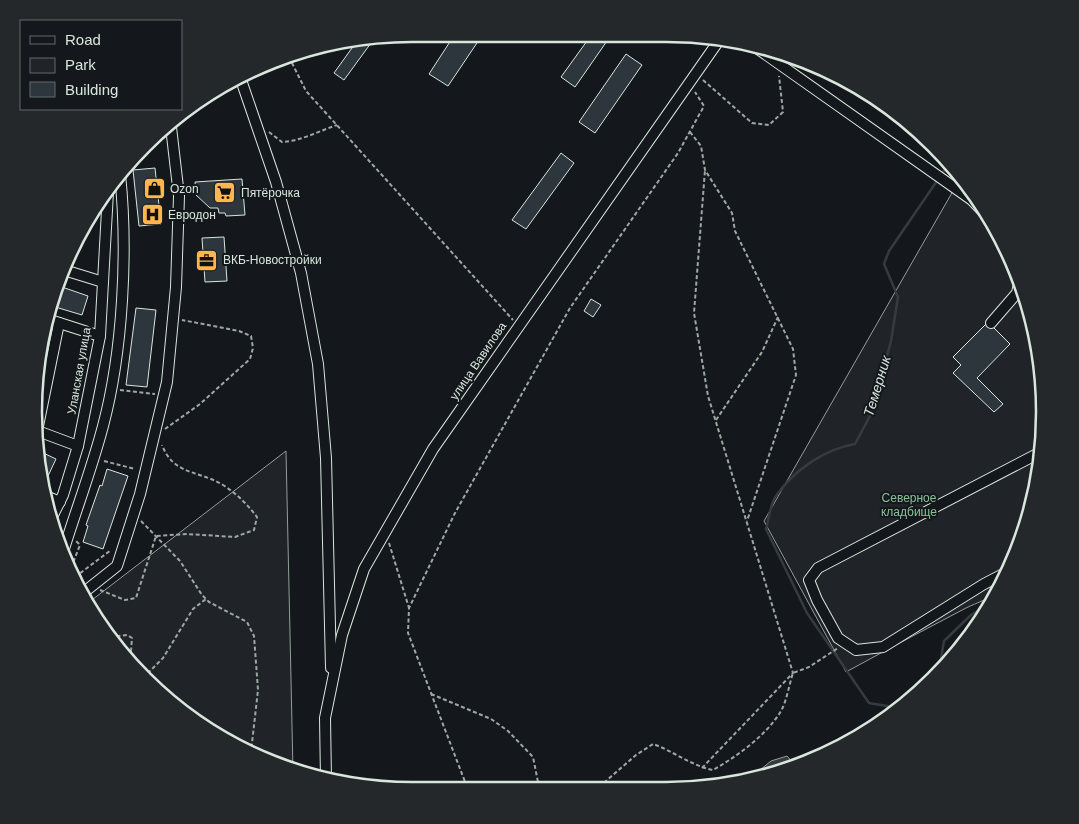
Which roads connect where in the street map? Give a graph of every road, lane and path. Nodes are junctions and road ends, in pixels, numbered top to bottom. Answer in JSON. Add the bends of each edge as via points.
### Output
{"nodes":[{"id":1,"x":715,"y":46,"type":"edge"},
{"id":2,"x":768,"y":57,"type":"edge"},
{"id":3,"x":292,"y":63,"type":"edge"},
{"id":4,"x":777,"y":63,"type":"junction"},
{"id":5,"x":696,"y":73,"type":"junction"},
{"id":6,"x":243,"y":84,"type":"edge"},
{"id":7,"x":689,"y":84,"type":"junction"},
{"id":8,"x":257,"y":124,"type":"junction"},
{"id":9,"x":337,"y":125,"type":"junction"},
{"id":10,"x":171,"y":131,"type":"edge"},
{"id":11,"x":690,"y":132,"type":"junction"},
{"id":12,"x":705,"y":170,"type":"junction"},
{"id":13,"x":121,"y":185,"type":"edge"},
{"id":14,"x":966,"y":196,"type":"edge"},
{"id":15,"x":107,"y":204,"type":"edge"},
{"id":16,"x":71,"y":272,"type":"edge"},
{"id":17,"x":103,"y":282,"type":"junction"},
{"id":18,"x":1017,"y":293,"type":"edge"},
{"id":19,"x":778,"y":317,"type":"junction"},
{"id":20,"x":173,"y":318,"type":"junction"},
{"id":21,"x":54,"y":322,"type":"edge"},
{"id":22,"x":59,"y":323,"type":"junction"},
{"id":23,"x":991,"y":323,"type":"dead end"},
{"id":24,"x":518,"y":325,"type":"junction"},
{"id":25,"x":100,"y":336,"type":"junction"},
{"id":26,"x":110,"y":389,"type":"junction"},
{"id":27,"x":156,"y":394,"type":"dead end"},
{"id":28,"x":43,"y":400,"type":"edge"},
{"id":29,"x":716,"y":420,"type":"junction"},
{"id":30,"x":162,"y":431,"type":"dead end"},
{"id":31,"x":43,"y":433,"type":"edge"},
{"id":32,"x":161,"y":443,"type":"dead end"},
{"id":33,"x":78,"y":446,"type":"junction"},
{"id":34,"x":1034,"y":456,"type":"edge"},
{"id":35,"x":93,"y":458,"type":"junction"},
{"id":36,"x":138,"y":470,"type":"dead end"},
{"id":37,"x":53,"y":499,"type":"edge"},
{"id":38,"x":60,"y":502,"type":"junction"},
{"id":39,"x":56,"y":510,"type":"edge"},
{"id":40,"x":134,"y":513,"type":"junction"},
{"id":41,"x":747,"y":521,"type":"junction"},
{"id":42,"x":386,"y":531,"type":"junction"},
{"id":43,"x":156,"y":536,"type":"junction"},
{"id":44,"x":66,"y":542,"type":"edge"},
{"id":45,"x":114,"y":548,"type":"dead end"},
{"id":46,"x":80,"y":574,"type":"edge"},
{"id":47,"x":996,"y":579,"type":"edge"},
{"id":48,"x":88,"y":589,"type":"edge"},
{"id":49,"x":89,"y":590,"type":"edge"},
{"id":50,"x":206,"y":599,"type":"junction"},
{"id":51,"x":409,"y":608,"type":"junction"},
{"id":52,"x":118,"y":636,"type":"edge"},
{"id":53,"x":846,"y":643,"type":"junction"},
{"id":54,"x":130,"y":651,"type":"edge"},
{"id":55,"x":150,"y":672,"type":"edge"},
{"id":56,"x":793,"y":673,"type":"junction"},
{"id":57,"x":331,"y":689,"type":"junction"},
{"id":58,"x":431,"y":694,"type":"junction"},
{"id":59,"x":252,"y":744,"type":"edge"},
{"id":60,"x":702,"y":768,"type":"junction"},
{"id":61,"x":326,"y":771,"type":"edge"},
{"id":62,"x":465,"y":782,"type":"edge"},
{"id":63,"x":538,"y":782,"type":"edge"},
{"id":64,"x":605,"y":782,"type":"edge"}],
"edges":[{"from":1,"to":5,"type":"street","name":"улица Вавилова"},
{"from":2,"to":4,"type":"street"},
{"from":3,"to":9,"type":"path","via":[[306,91]]},
{"from":4,"to":5,"type":"path","via":[[783,112],[769,125],[752,123]]},
{"from":4,"to":14,"type":"street"},
{"from":5,"to":7,"type":"street","name":"улица Вавилова"},
{"from":6,"to":8,"type":"street","name":"улица Вавилова"},
{"from":7,"to":11,"type":"path","via":[[704,106]]},
{"from":7,"to":24,"type":"street","name":"улица Вавилова"},
{"from":8,"to":9,"type":"path","via":[[282,142],[297,141],[312,132]]},
{"from":8,"to":57,"type":"street","name":"улица Вавилова","via":[[301,272],[318,364],[328,506]]},
{"from":9,"to":24,"type":"path"},
{"from":10,"to":20,"type":"street","via":[[179,196]]},
{"from":11,"to":12,"type":"path","via":[[702,146]]},
{"from":11,"to":51,"type":"path","via":[[570,308],[455,513]]},
{"from":12,"to":19,"type":"path","via":[[732,213],[735,231]]},
{"from":12,"to":29,"type":"path","via":[[694,313],[708,396]]},
{"from":13,"to":26,"type":"street","via":[[124,223],[122,291]]},
{"from":15,"to":17,"type":"street","name":"Уланская улица"},
{"from":16,"to":17,"type":"street"},
{"from":17,"to":25,"type":"street","name":"Уланская улица"},
{"from":18,"to":23,"type":"street"},
{"from":19,"to":29,"type":"path","via":[[762,352]]},
{"from":19,"to":41,"type":"path","via":[[793,348],[796,375]]},
{"from":20,"to":30,"type":"path","via":[[239,330],[250,336],[253,348],[250,360],[200,404]]},
{"from":20,"to":40,"type":"street","via":[[166,382]]},
{"from":21,"to":22,"type":"street"},
{"from":22,"to":25,"type":"street"},
{"from":22,"to":28,"type":"street"},
{"from":24,"to":42,"type":"street","name":"улица Вавилова","via":[[433,449]]},
{"from":25,"to":33,"type":"street","name":"Уланская улица"},
{"from":26,"to":27,"type":"path"},
{"from":26,"to":35,"type":"street"},
{"from":29,"to":41,"type":"path"},
{"from":31,"to":33,"type":"street"},
{"from":32,"to":43,"type":"path","via":[[166,457],[177,467],[222,484],[247,503],[257,517],[254,530],[235,537]]},
{"from":33,"to":38,"type":"street","name":"Уланская улица"},
{"from":34,"to":53,"type":"street","via":[[818,568],[809,580],[838,638]]},
{"from":35,"to":36,"type":"path"},
{"from":35,"to":44,"type":"street"},
{"from":37,"to":38,"type":"street"},
{"from":38,"to":39,"type":"street","name":"Уланская улица"},
{"from":40,"to":43,"type":"path"},
{"from":40,"to":48,"type":"street","via":[[117,566]]},
{"from":41,"to":56,"type":"path"},
{"from":42,"to":51,"type":"path"},
{"from":42,"to":57,"type":"street","name":"улица Вавилова","via":[[364,568],[342,634]]},
{"from":43,"to":49,"type":"path","via":[[136,598],[125,600]]},
{"from":43,"to":50,"type":"path","via":[[180,560]]},
{"from":45,"to":46,"type":"path"},
{"from":47,"to":53,"type":"street","via":[[883,647],[856,650]]},
{"from":50,"to":55,"type":"path","via":[[193,608],[163,658]]},
{"from":50,"to":59,"type":"path","via":[[247,622],[254,636],[258,690]]},
{"from":51,"to":58,"type":"path","via":[[408,633]]},
{"from":52,"to":54,"type":"path","via":[[132,638]]},
{"from":53,"to":56,"type":"path","via":[[809,667]]},
{"from":56,"to":60,"type":"path"},
{"from":56,"to":60,"type":"path","via":[[781,710],[762,733],[725,764],[713,770]]},
{"from":57,"to":61,"type":"street","name":"улица Вавилова","via":[[325,718]]},
{"from":58,"to":62,"type":"path"},
{"from":58,"to":63,"type":"path","via":[[491,719],[508,731],[533,757]]},
{"from":60,"to":64,"type":"path","via":[[673,751],[653,744]]}]}
